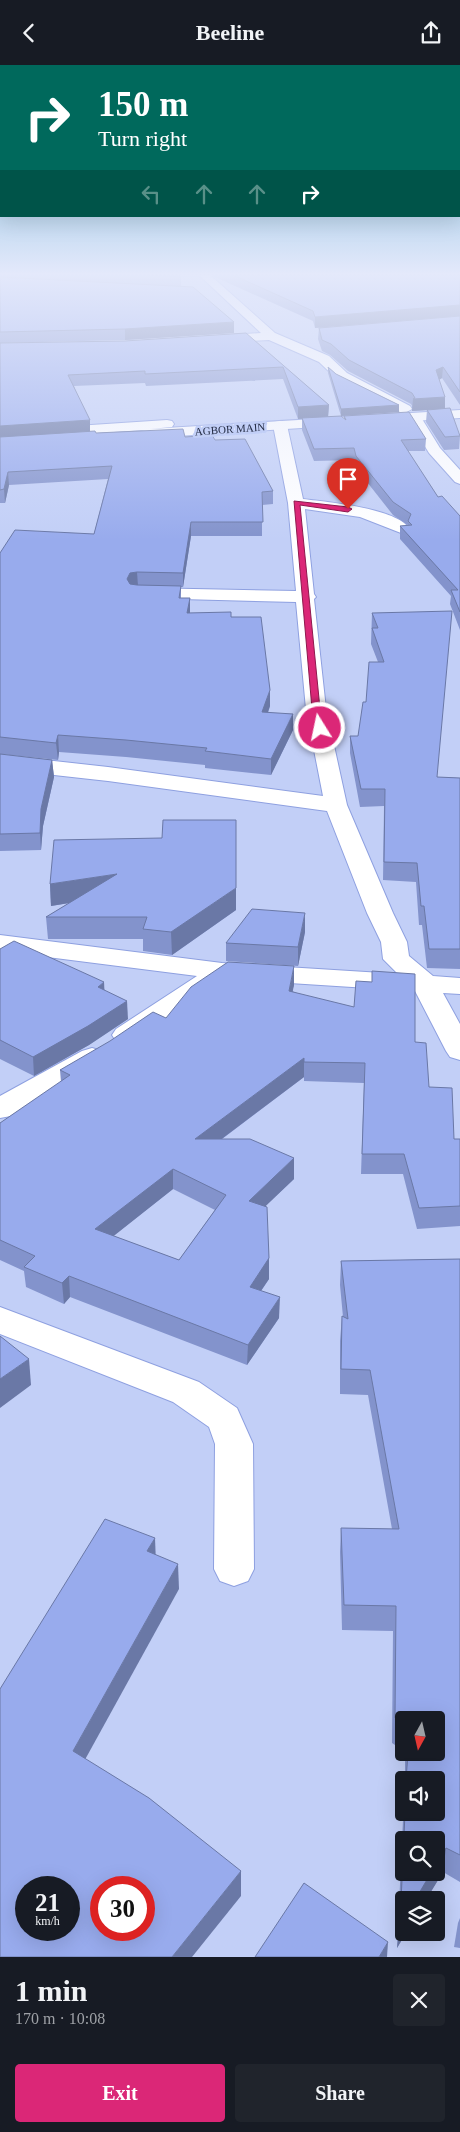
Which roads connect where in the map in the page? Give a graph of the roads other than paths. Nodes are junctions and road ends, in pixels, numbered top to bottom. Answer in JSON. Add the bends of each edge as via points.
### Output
{"nodes":[{"id":1,"x":329,"y":363,"type":"edge"},
{"id":2,"x":460,"y":406,"type":"edge"},
{"id":3,"x":410,"y":413,"type":"junction"},
{"id":4,"x":460,"y":414,"type":"edge"},
{"id":5,"x":280,"y":425,"type":"junction"},
{"id":6,"x":160,"y":429,"type":"junction"},
{"id":7,"x":0,"y":435,"type":"edge"},
{"id":8,"x":0,"y":444,"type":"edge"},
{"id":9,"x":460,"y":455,"type":"edge"},
{"id":10,"x":439,"y":456,"type":"junction"},
{"id":11,"x":460,"y":479,"type":"edge"},
{"id":12,"x":296,"y":503,"type":"junction"},
{"id":13,"x":401,"y":528,"type":"edge"},
{"id":14,"x":138,"y":593,"type":"edge"},
{"id":15,"x":307,"y":597,"type":"junction"},
{"id":16,"x":0,"y":763,"type":"edge"},
{"id":17,"x":336,"y":805,"type":"junction"},
{"id":18,"x":0,"y":943,"type":"edge"},
{"id":19,"x":222,"y":971,"type":"junction"},
{"id":20,"x":424,"y":982,"type":"junction"},
{"id":21,"x":460,"y":986,"type":"edge"},
{"id":22,"x":460,"y":1051,"type":"edge"},
{"id":23,"x":0,"y":1109,"type":"edge"},
{"id":24,"x":0,"y":1320,"type":"edge"},
{"id":25,"x":234,"y":1569,"type":"dead end"}],
"edges":[{"from":1,"to":3,"type":"street","via":[[342,376]]},
{"from":2,"to":3,"type":"street","name":"AGBOR MAIN"},
{"from":3,"to":4,"type":"street","name":"AGBOR MAIN"},
{"from":3,"to":5,"type":"street","name":"AGBOR MAIN"},
{"from":3,"to":6,"type":"street","name":"AGBOR MAIN"},
{"from":3,"to":10,"type":"street"},
{"from":5,"to":6,"type":"street","name":"AGBOR MAIN"},
{"from":5,"to":12,"type":"street"},
{"from":6,"to":7,"type":"street","name":"AGBOR MAIN"},
{"from":6,"to":8,"type":"street","name":"AGBOR MAIN"},
{"from":9,"to":10,"type":"street"},
{"from":10,"to":11,"type":"street"},
{"from":12,"to":13,"type":"street","via":[[366,512]]},
{"from":12,"to":15,"type":"street"},
{"from":14,"to":15,"type":"street"},
{"from":15,"to":17,"type":"street","via":[[316,709]]},
{"from":16,"to":17,"type":"street"},
{"from":17,"to":20,"type":"street","via":[[394,943],[396,959]]},
{"from":18,"to":19,"type":"street"},
{"from":19,"to":20,"type":"street"},
{"from":19,"to":23,"type":"street","via":[[100,1053]]},
{"from":20,"to":21,"type":"street"},
{"from":20,"to":22,"type":"street"},
{"from":24,"to":25,"type":"street","via":[[186,1392],[224,1418],[234,1444]]}]}
